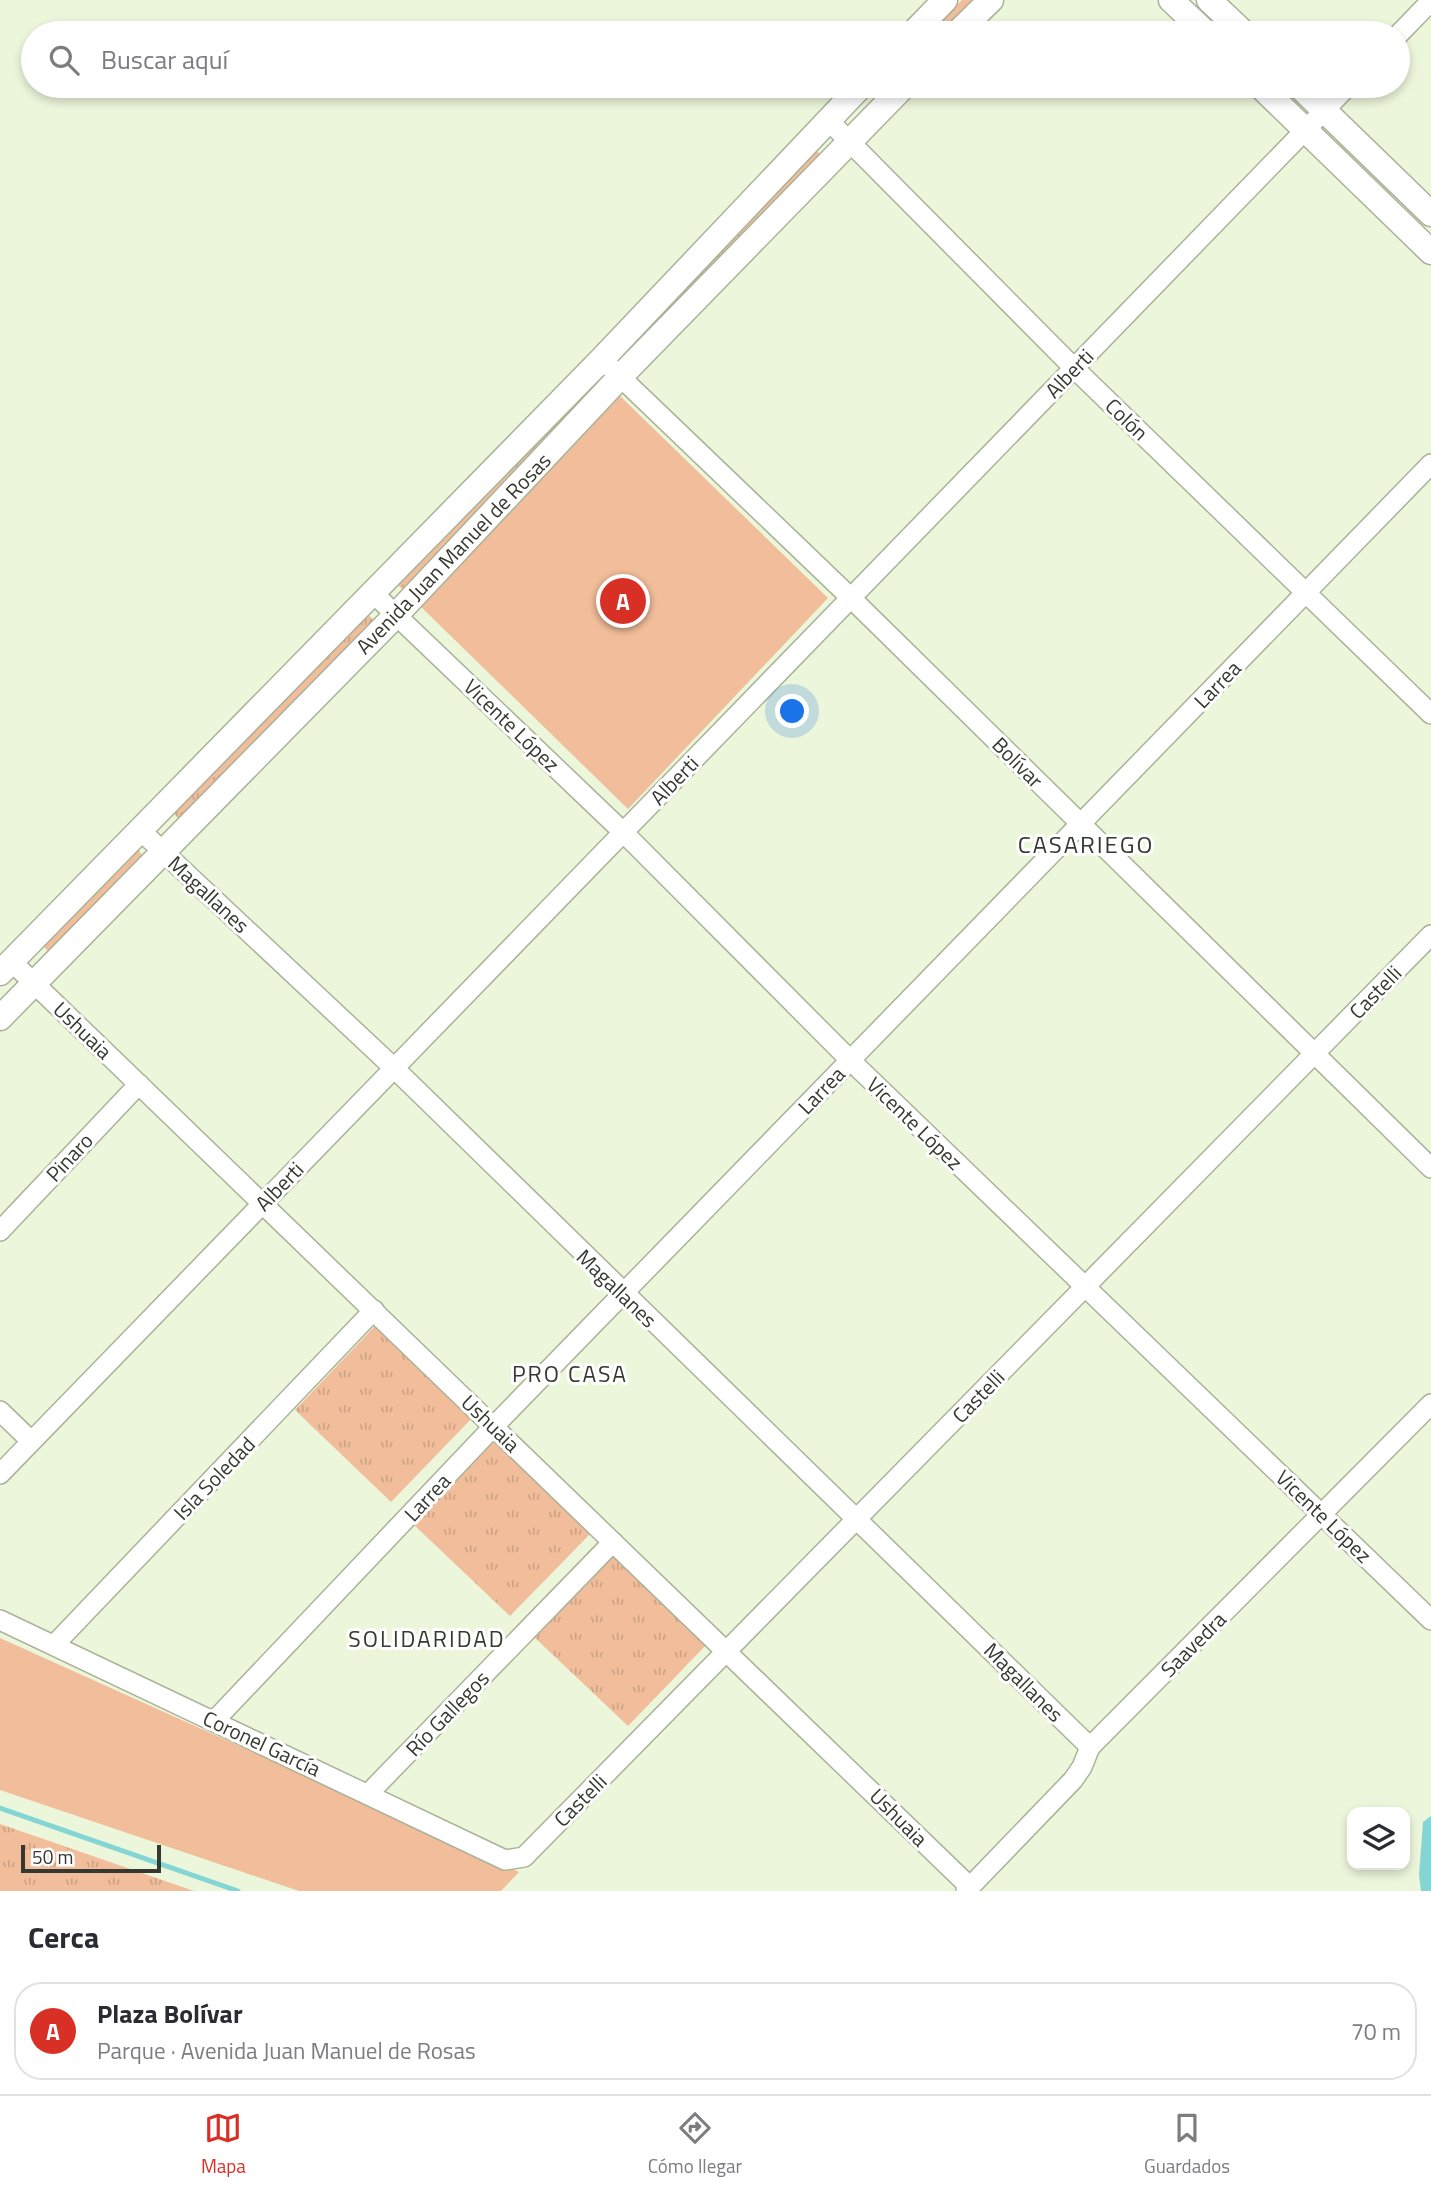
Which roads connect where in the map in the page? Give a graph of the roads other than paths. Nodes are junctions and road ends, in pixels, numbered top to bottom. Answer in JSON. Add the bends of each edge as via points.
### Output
{"nodes":[{"id":1,"x":945,"y":0,"type":"edge"},
{"id":2,"x":991,"y":0,"type":"edge"},
{"id":3,"x":1171,"y":0,"type":"edge"},
{"id":4,"x":1209,"y":0,"type":"edge"},
{"id":5,"x":1431,"y":1,"type":"edge"},
{"id":6,"x":925,"y":21,"type":"edge"},
{"id":7,"x":969,"y":21,"type":"edge"},
{"id":8,"x":1193,"y":21,"type":"edge"},
{"id":9,"x":1231,"y":21,"type":"edge"},
{"id":10,"x":1410,"y":23,"type":"edge"},
{"id":11,"x":850,"y":98,"type":"edge"},
{"id":12,"x":892,"y":98,"type":"edge"},
{"id":13,"x":1273,"y":98,"type":"edge"},
{"id":14,"x":1311,"y":98,"type":"edge"},
{"id":15,"x":1336,"y":98,"type":"edge"},
{"id":16,"x":1324,"y":110,"type":"junction"},
{"id":17,"x":828,"y":120,"type":"junction"},
{"id":18,"x":1306,"y":130,"type":"junction"},
{"id":19,"x":847,"y":142,"type":"junction"},
{"id":20,"x":1431,"y":214,"type":"edge"},
{"id":21,"x":1431,"y":252,"type":"edge"},
{"id":22,"x":602,"y":359,"type":"junction"},
{"id":23,"x":1074,"y":368,"type":"junction"},
{"id":24,"x":619,"y":378,"type":"junction"},
{"id":25,"x":1431,"y":464,"type":"edge"},
{"id":26,"x":1306,"y":593,"type":"junction"},
{"id":27,"x":374,"y":594,"type":"junction"},
{"id":28,"x":851,"y":598,"type":"junction"},
{"id":29,"x":396,"y":615,"type":"junction"},
{"id":30,"x":1431,"y":714,"type":"edge"},
{"id":31,"x":1080,"y":824,"type":"junction"},
{"id":32,"x":141,"y":831,"type":"junction"},
{"id":33,"x":623,"y":832,"type":"junction"},
{"id":34,"x":163,"y":852,"type":"junction"},
{"id":35,"x":1431,"y":935,"type":"edge"},
{"id":36,"x":6,"y":967,"type":"edge"},
{"id":37,"x":34,"y":983,"type":"junction"},
{"id":38,"x":0,"y":1018,"type":"edge"},
{"id":39,"x":1314,"y":1054,"type":"junction"},
{"id":40,"x":850,"y":1060,"type":"junction"},
{"id":41,"x":394,"y":1068,"type":"junction"},
{"id":42,"x":139,"y":1084,"type":"junction"},
{"id":43,"x":1431,"y":1168,"type":"edge"},
{"id":44,"x":263,"y":1203,"type":"junction"},
{"id":45,"x":0,"y":1231,"type":"edge"},
{"id":46,"x":1086,"y":1287,"type":"junction"},
{"id":47,"x":623,"y":1294,"type":"junction"},
{"id":48,"x":374,"y":1310,"type":"junction"},
{"id":49,"x":1431,"y":1404,"type":"edge"},
{"id":50,"x":0,"y":1411,"type":"edge"},
{"id":51,"x":494,"y":1426,"type":"junction"},
{"id":52,"x":31,"y":1441,"type":"junction"},
{"id":53,"x":0,"y":1474,"type":"edge"},
{"id":54,"x":1323,"y":1515,"type":"junction"},
{"id":55,"x":858,"y":1518,"type":"junction"},
{"id":56,"x":613,"y":1542,"type":"junction"},
{"id":57,"x":0,"y":1620,"type":"edge"},
{"id":58,"x":1431,"y":1620,"type":"edge"},
{"id":59,"x":54,"y":1645,"type":"junction"},
{"id":60,"x":728,"y":1651,"type":"junction"},
{"id":61,"x":215,"y":1720,"type":"junction"},
{"id":62,"x":1090,"y":1747,"type":"junction"},
{"id":63,"x":369,"y":1793,"type":"junction"},
{"id":64,"x":524,"y":1857,"type":"joint"},
{"id":65,"x":968,"y":1889,"type":"edge"}],
"edges":[{"from":1,"to":6,"type":"street"},
{"from":2,"to":7,"type":"street"},
{"from":3,"to":8,"type":"street"},
{"from":4,"to":9,"type":"street"},
{"from":5,"to":10,"type":"street"},
{"from":11,"to":17,"type":"street","name":"Avenida Juan Manuel de Rosas"},
{"from":12,"to":19,"type":"street","name":"Avenida Juan Manuel de Rosas"},
{"from":13,"to":18,"type":"street"},
{"from":14,"to":16,"type":"street"},
{"from":15,"to":16,"type":"street","name":"Alberti"},
{"from":16,"to":18,"type":"street","name":"Alberti"},
{"from":16,"to":20,"type":"street"},
{"from":17,"to":19,"type":"street","name":"Colón"},
{"from":17,"to":22,"type":"street","name":"Avenida Juan Manuel de Rosas"},
{"from":18,"to":21,"type":"street"},
{"from":18,"to":23,"type":"street","name":"Alberti"},
{"from":19,"to":23,"type":"street","name":"Colón"},
{"from":19,"to":24,"type":"street","name":"Avenida Juan Manuel de Rosas"},
{"from":22,"to":24,"type":"street","name":"Bolívar"},
{"from":22,"to":27,"type":"street","name":"Avenida Juan Manuel de Rosas"},
{"from":23,"to":26,"type":"street","name":"Colón"},
{"from":23,"to":28,"type":"street","name":"Alberti"},
{"from":24,"to":28,"type":"street","name":"Bolívar"},
{"from":24,"to":29,"type":"street","name":"Avenida Juan Manuel de Rosas"},
{"from":25,"to":26,"type":"street","name":"Larrea"},
{"from":26,"to":30,"type":"street","name":"Colón"},
{"from":26,"to":31,"type":"street","name":"Larrea"},
{"from":27,"to":29,"type":"street","name":"Vicente López"},
{"from":27,"to":32,"type":"street","name":"Avenida Juan Manuel de Rosas"},
{"from":28,"to":31,"type":"street","name":"Bolívar"},
{"from":28,"to":33,"type":"street","name":"Alberti"},
{"from":29,"to":33,"type":"street","name":"Vicente López"},
{"from":29,"to":34,"type":"street","name":"Avenida Juan Manuel de Rosas"},
{"from":31,"to":39,"type":"street","name":"Bolívar"},
{"from":31,"to":40,"type":"street","name":"Larrea"},
{"from":32,"to":34,"type":"street","name":"Magallanes"},
{"from":32,"to":36,"type":"street","name":"Avenida Juan Manuel de Rosas"},
{"from":33,"to":40,"type":"street","name":"Vicente López"},
{"from":33,"to":41,"type":"street","name":"Alberti"},
{"from":34,"to":37,"type":"street","name":"Avenida Juan Manuel de Rosas"},
{"from":34,"to":41,"type":"street","name":"Magallanes"},
{"from":35,"to":39,"type":"street","name":"Castelli"},
{"from":36,"to":37,"type":"street","name":"Ushuaia"},
{"from":37,"to":38,"type":"street","name":"Avenida Juan Manuel de Rosas"},
{"from":37,"to":42,"type":"street","name":"Ushuaia"},
{"from":39,"to":43,"type":"street","name":"Bolívar"},
{"from":39,"to":46,"type":"street","name":"Castelli"},
{"from":40,"to":46,"type":"street","name":"Vicente López"},
{"from":40,"to":47,"type":"street","name":"Larrea"},
{"from":41,"to":44,"type":"street","name":"Alberti"},
{"from":41,"to":47,"type":"street","name":"Magallanes"},
{"from":42,"to":44,"type":"street","name":"Ushuaia"},
{"from":42,"to":45,"type":"street","name":"Pinaro"},
{"from":44,"to":48,"type":"street","name":"Ushuaia"},
{"from":44,"to":52,"type":"street","name":"Alberti"},
{"from":46,"to":54,"type":"street","name":"Vicente López"},
{"from":46,"to":55,"type":"street","name":"Castelli"},
{"from":47,"to":51,"type":"street","name":"Larrea"},
{"from":47,"to":55,"type":"street","name":"Magallanes"},
{"from":48,"to":51,"type":"street","name":"Ushuaia"},
{"from":48,"to":59,"type":"street","name":"Isla Soledad"},
{"from":49,"to":54,"type":"street","name":"Saavedra"},
{"from":50,"to":52,"type":"street"},
{"from":51,"to":56,"type":"street","name":"Ushuaia"},
{"from":51,"to":61,"type":"street","name":"Larrea"},
{"from":52,"to":53,"type":"street","name":"Alberti"},
{"from":54,"to":58,"type":"street","name":"Vicente López"},
{"from":54,"to":62,"type":"street","name":"Saavedra"},
{"from":55,"to":60,"type":"street","name":"Castelli"},
{"from":55,"to":62,"type":"street","name":"Magallanes"},
{"from":56,"to":60,"type":"street","name":"Ushuaia"},
{"from":56,"to":63,"type":"street","name":"Río Gallegos"},
{"from":57,"to":59,"type":"street","name":"Coronel García"},
{"from":59,"to":61,"type":"street","name":"Coronel García"},
{"from":60,"to":64,"type":"street","name":"Castelli"},
{"from":60,"to":65,"type":"street","name":"Ushuaia"},
{"from":61,"to":63,"type":"street","name":"Coronel García"},
{"from":62,"to":65,"type":"street","name":"Saavedra","via":[[1073,1780]]},
{"from":63,"to":64,"type":"street","name":"Coronel García","via":[[505,1860]]}]}
